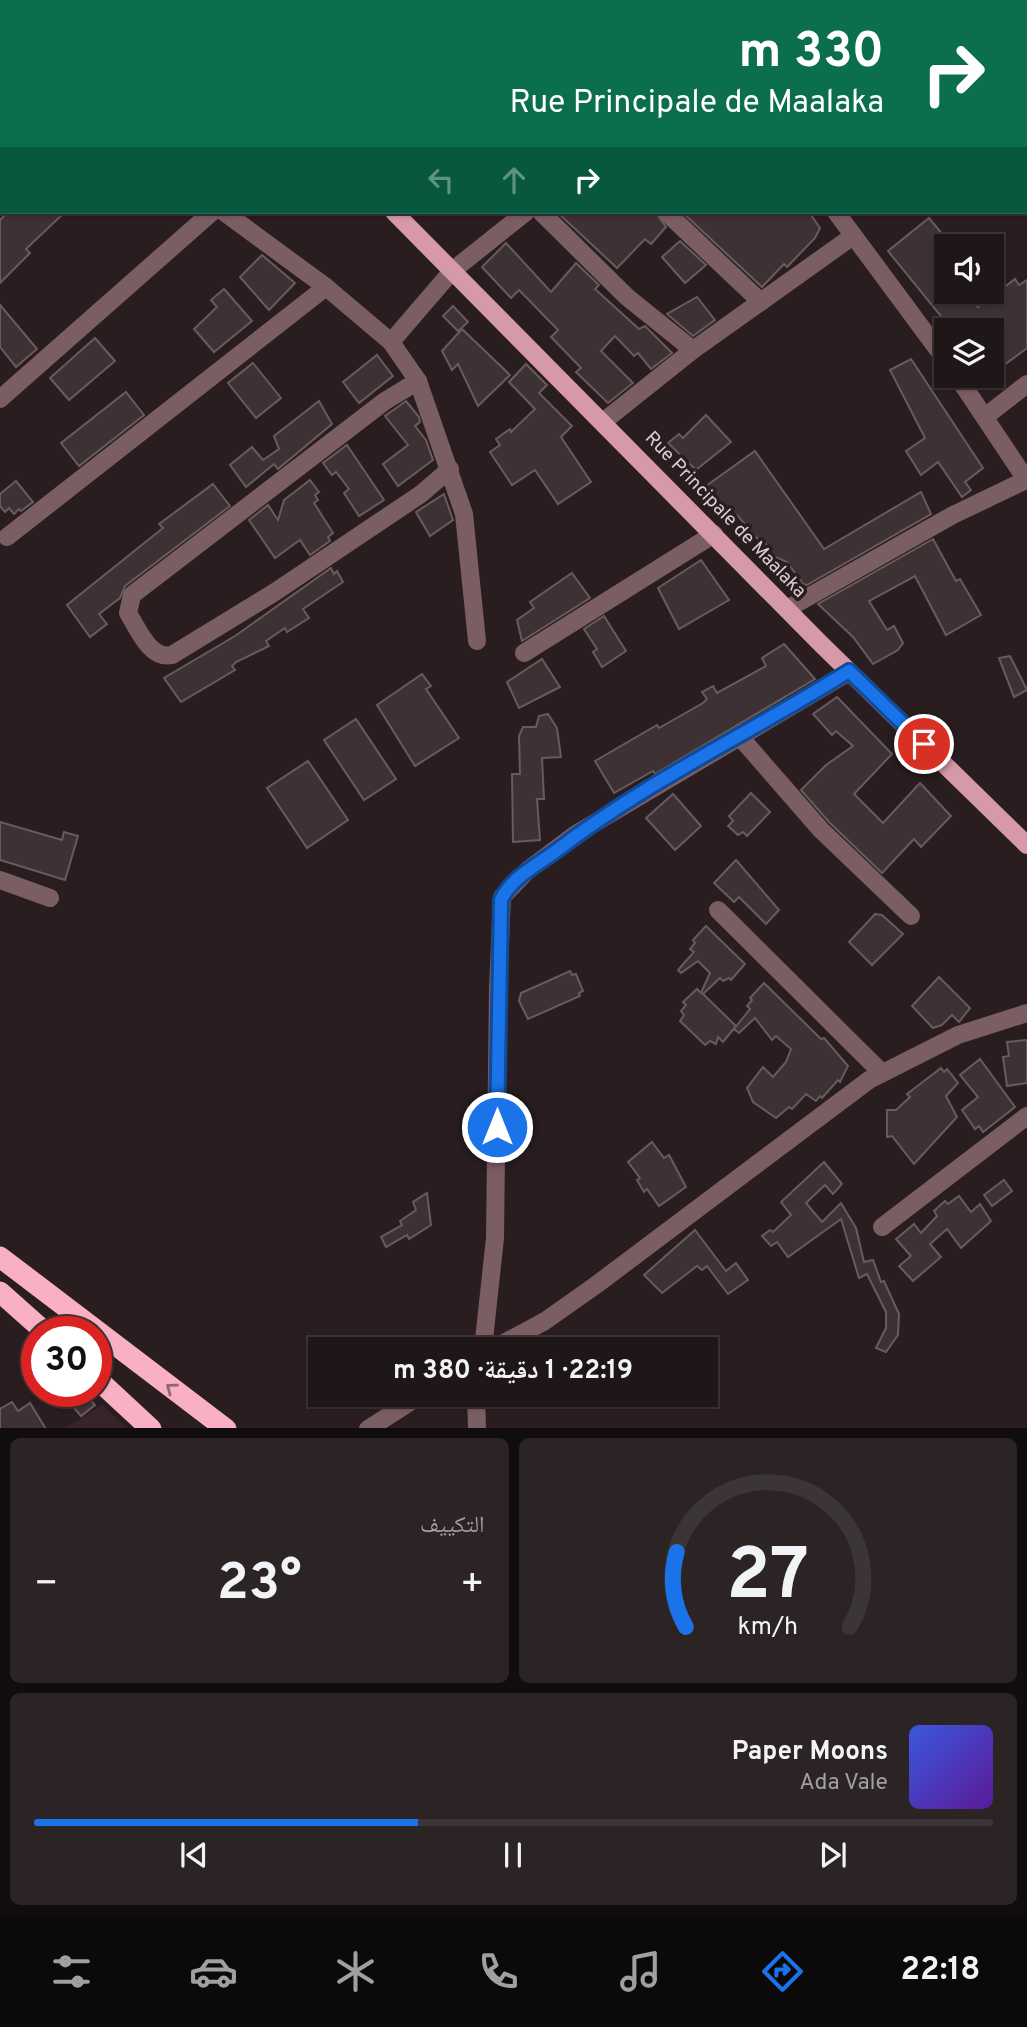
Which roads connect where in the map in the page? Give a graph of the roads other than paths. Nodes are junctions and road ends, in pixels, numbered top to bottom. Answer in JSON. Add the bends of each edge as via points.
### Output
{"nodes":[{"id":1,"x":210,"y":214,"type":"edge"},
{"id":2,"x":227,"y":214,"type":"edge"},
{"id":3,"x":396,"y":214,"type":"edge"},
{"id":4,"x":523,"y":214,"type":"edge"},
{"id":5,"x":543,"y":214,"type":"edge"},
{"id":6,"x":668,"y":214,"type":"edge"},
{"id":7,"x":837,"y":214,"type":"edge"},
{"id":8,"x":853,"y":236,"type":"junction"},
{"id":9,"x":452,"y":271,"type":"junction"},
{"id":10,"x":326,"y":287,"type":"junction"},
{"id":11,"x":761,"y":302,"type":"junction"},
{"id":12,"x":391,"y":342,"type":"junction"},
{"id":13,"x":934,"y":345,"type":"edge"},
{"id":14,"x":693,"y":350,"type":"junction"},
{"id":15,"x":418,"y":381,"type":"junction"},
{"id":16,"x":1027,"y":384,"type":"edge"},
{"id":17,"x":966,"y":388,"type":"edge"},
{"id":18,"x":0,"y":399,"type":"edge"},
{"id":19,"x":986,"y":416,"type":"junction"},
{"id":20,"x":604,"y":421,"type":"junction"},
{"id":21,"x":450,"y":469,"type":"junction"},
{"id":22,"x":1027,"y":481,"type":"edge"},
{"id":23,"x":714,"y":534,"type":"junction"},
{"id":24,"x":8,"y":537,"type":"dead end"},
{"id":25,"x":787,"y":609,"type":"junction"},
{"id":26,"x":477,"y":641,"type":"dead end"},
{"id":27,"x":524,"y":653,"type":"dead end"},
{"id":28,"x":849,"y":671,"type":"junction"},
{"id":29,"x":740,"y":737,"type":"junction"},
{"id":30,"x":1027,"y":845,"type":"edge"},
{"id":31,"x":0,"y":880,"type":"edge"},
{"id":32,"x":50,"y":898,"type":"dead end"},
{"id":33,"x":718,"y":910,"type":"dead end"},
{"id":34,"x":911,"y":916,"type":"dead end"},
{"id":35,"x":1027,"y":1013,"type":"edge"},
{"id":36,"x":882,"y":1073,"type":"junction"},
{"id":37,"x":1027,"y":1116,"type":"edge"},
{"id":38,"x":881,"y":1227,"type":"dead end"},
{"id":39,"x":0,"y":1257,"type":"edge"},
{"id":40,"x":0,"y":1293,"type":"edge"},
{"id":41,"x":27,"y":1316,"type":"edge"},
{"id":42,"x":484,"y":1337,"type":"edge"},
{"id":43,"x":515,"y":1337,"type":"edge"},
{"id":44,"x":112,"y":1393,"type":"edge"},
{"id":45,"x":402,"y":1407,"type":"edge"},
{"id":46,"x":476,"y":1407,"type":"edge"},
{"id":47,"x":150,"y":1428,"type":"edge"},
{"id":48,"x":225,"y":1428,"type":"edge"},
{"id":49,"x":370,"y":1428,"type":"edge"},
{"id":50,"x":477,"y":1428,"type":"edge"}],
"edges":[{"from":1,"to":18,"type":"street"},
{"from":2,"to":10,"type":"street"},
{"from":3,"to":9,"type":"main road","name":"Rue Principale de Maalaka"},
{"from":4,"to":9,"type":"street"},
{"from":5,"to":14,"type":"street","via":[[627,297]]},
{"from":6,"to":11,"type":"street"},
{"from":7,"to":8,"type":"street"},
{"from":8,"to":11,"type":"street"},
{"from":8,"to":13,"type":"street"},
{"from":9,"to":12,"type":"street"},
{"from":9,"to":20,"type":"main road","name":"Rue Principale de Maalaka"},
{"from":10,"to":12,"type":"street"},
{"from":10,"to":24,"type":"street"},
{"from":11,"to":14,"type":"street"},
{"from":12,"to":15,"type":"street"},
{"from":14,"to":20,"type":"street"},
{"from":15,"to":21,"type":"street"},
{"from":15,"to":21,"type":"street","via":[[384,401],[132,595],[128,613],[154,653],[172,655],[275,592],[421,494]]},
{"from":16,"to":19,"type":"street"},
{"from":17,"to":19,"type":"street"},
{"from":19,"to":22,"type":"street"},
{"from":20,"to":23,"type":"main road","name":"Rue Principale de Maalaka"},
{"from":21,"to":26,"type":"street","via":[[464,514]]},
{"from":22,"to":25,"type":"street","via":[[953,515]]},
{"from":23,"to":25,"type":"main road","name":"Rue Principale de Maalaka"},
{"from":23,"to":27,"type":"street"},
{"from":25,"to":28,"type":"main road","name":"Rue Principale de Maalaka"},
{"from":28,"to":29,"type":"street"},
{"from":28,"to":30,"type":"main road","name":"Rue Principale de Maalaka"},
{"from":29,"to":34,"type":"street","via":[[821,830]]},
{"from":29,"to":42,"type":"street","via":[[576,834],[528,870],[502,897],[495,1238]]},
{"from":31,"to":32,"type":"street"},
{"from":33,"to":36,"type":"street"},
{"from":35,"to":36,"type":"street","via":[[958,1035]]},
{"from":36,"to":43,"type":"street","via":[[606,1278]]},
{"from":37,"to":38,"type":"street"},
{"from":48,"to":39,"type":"highway","one_way":true},
{"from":40,"to":41,"type":"highway"},
{"from":44,"to":47,"type":"highway"},
{"from":45,"to":49,"type":"street"},
{"from":46,"to":50,"type":"street"}]}
